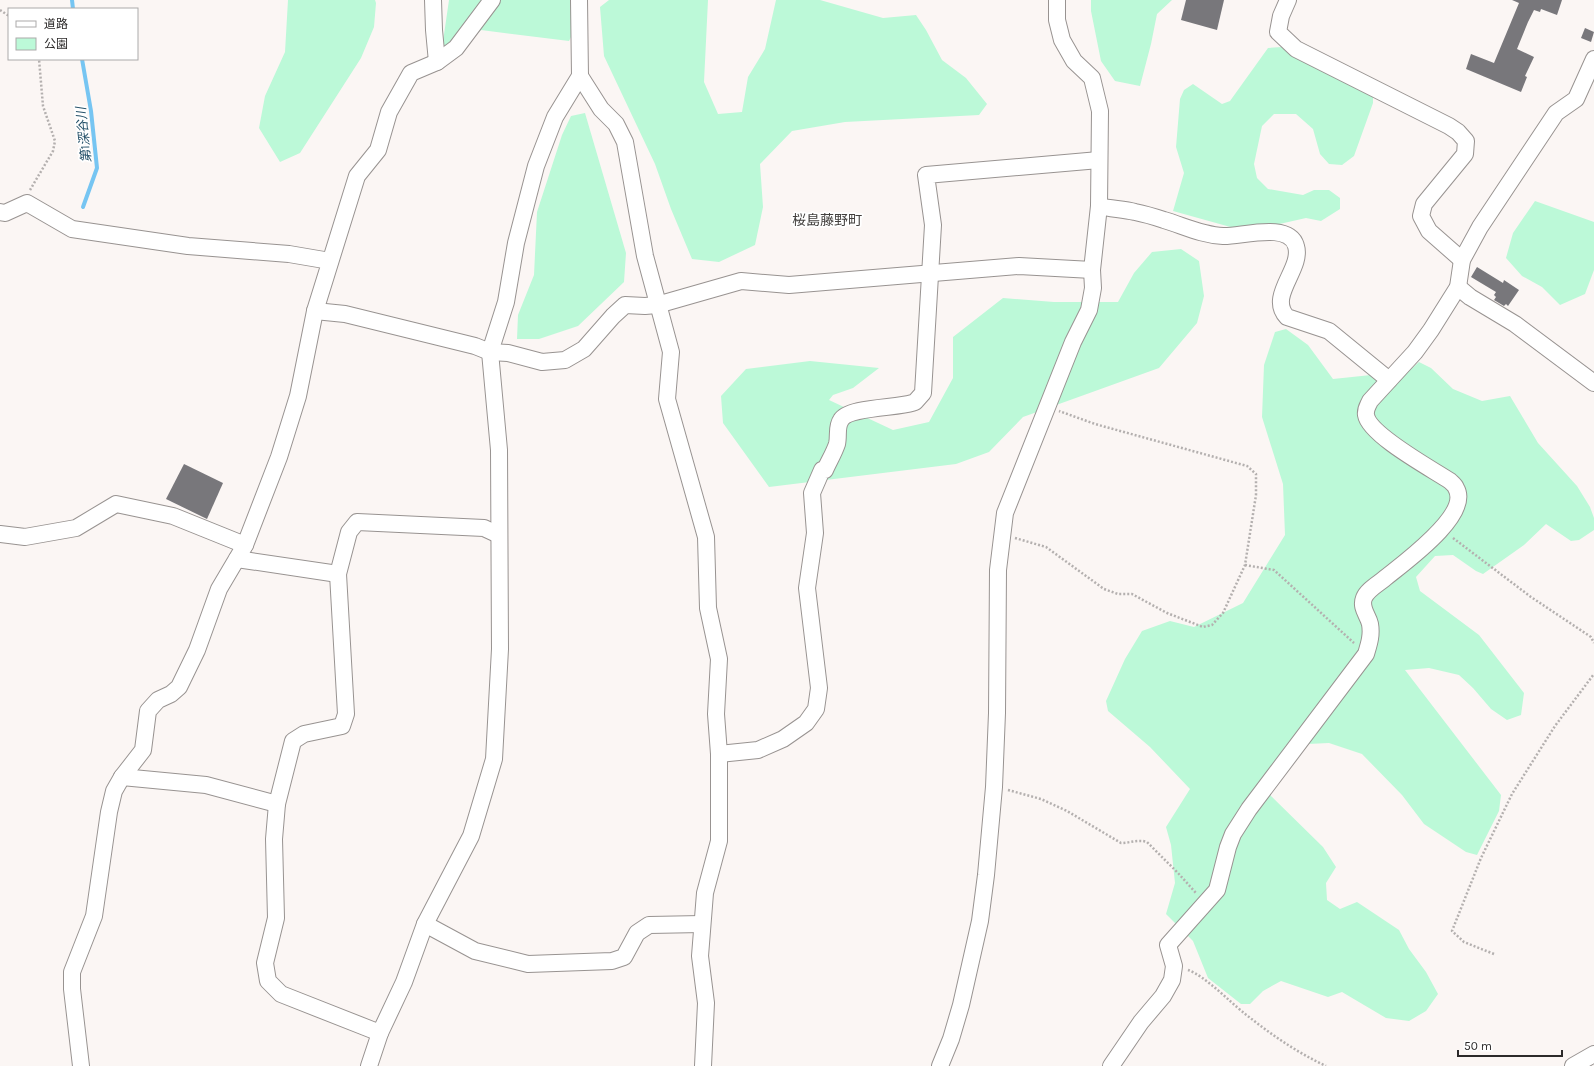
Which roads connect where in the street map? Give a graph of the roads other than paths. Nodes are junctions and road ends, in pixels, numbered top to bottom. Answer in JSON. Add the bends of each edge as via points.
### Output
{"nodes":[{"id":1,"x":433,"y":0,"type":"edge"},
{"id":2,"x":492,"y":0,"type":"edge"},
{"id":3,"x":579,"y":0,"type":"edge"},
{"id":4,"x":1057,"y":0,"type":"edge"},
{"id":5,"x":1288,"y":0,"type":"edge"},
{"id":6,"x":1594,"y":59,"type":"edge"},
{"id":7,"x":437,"y":62,"type":"junction"},
{"id":8,"x":580,"y":76,"type":"junction"},
{"id":9,"x":1099,"y":160,"type":"junction"},
{"id":10,"x":1099,"y":206,"type":"junction"},
{"id":11,"x":0,"y":212,"type":"edge"},
{"id":12,"x":1462,"y":260,"type":"junction"},
{"id":13,"x":330,"y":261,"type":"junction"},
{"id":14,"x":1092,"y":270,"type":"junction"},
{"id":15,"x":929,"y":274,"type":"junction"},
{"id":16,"x":1458,"y":287,"type":"junction"},
{"id":17,"x":657,"y":305,"type":"junction"},
{"id":18,"x":314,"y":311,"type":"junction"},
{"id":19,"x":490,"y":352,"type":"junction"},
{"id":20,"x":1389,"y":380,"type":"junction"},
{"id":21,"x":1594,"y":383,"type":"edge"},
{"id":22,"x":0,"y":534,"type":"edge"},
{"id":23,"x":499,"y":535,"type":"junction"},
{"id":24,"x":245,"y":544,"type":"junction"},
{"id":25,"x":237,"y":559,"type":"junction"},
{"id":26,"x":338,"y":574,"type":"junction"},
{"id":27,"x":719,"y":754,"type":"junction"},
{"id":28,"x":122,"y":777,"type":"junction"},
{"id":29,"x":277,"y":804,"type":"junction"},
{"id":30,"x":426,"y":924,"type":"junction"},
{"id":31,"x":702,"y":924,"type":"junction"},
{"id":32,"x":380,"y":1033,"type":"junction"},
{"id":33,"x":1594,"y":1054,"type":"edge"},
{"id":34,"x":81,"y":1066,"type":"edge"},
{"id":35,"x":369,"y":1066,"type":"edge"},
{"id":36,"x":703,"y":1066,"type":"edge"},
{"id":37,"x":940,"y":1066,"type":"edge"},
{"id":38,"x":1111,"y":1066,"type":"edge"},
{"id":39,"x":1573,"y":1066,"type":"edge"}],
"edges":[{"from":1,"to":7,"type":"street"},
{"from":2,"to":7,"type":"street","via":[[456,48]]},
{"from":3,"to":8,"type":"street"},
{"from":4,"to":9,"type":"street","via":[[1057,20],[1062,40],[1074,61],[1092,78],[1100,111]]},
{"from":5,"to":12,"type":"street","via":[[1278,32],[1296,49],[1449,126],[1466,140],[1465,154],[1424,204],[1421,216],[1429,231]]},
{"from":6,"to":12,"type":"street","via":[[1576,99],[1556,113],[1480,227]]},
{"from":7,"to":13,"type":"street","via":[[411,73],[389,112],[378,150],[357,176]]},
{"from":8,"to":17,"type":"street","via":[[601,109],[616,124],[625,142],[645,256]]},
{"from":8,"to":19,"type":"street","via":[[555,117],[536,166],[516,243],[506,302]]},
{"from":9,"to":10,"type":"street"},
{"from":9,"to":15,"type":"street","via":[[926,175],[933,225]]},
{"from":10,"to":14,"type":"street"},
{"from":10,"to":20,"type":"street","via":[[1165,220],[1203,233],[1224,236],[1259,232],[1277,233],[1290,238],[1296,245],[1297,256],[1281,299],[1283,313],[1287,317],[1329,331]]},
{"from":11,"to":13,"type":"street","via":[[5,213],[24,204],[72,229],[188,246],[290,254]]},
{"from":12,"to":16,"type":"street"},
{"from":13,"to":18,"type":"street"},
{"from":14,"to":15,"type":"street","via":[[1019,266]]},
{"from":14,"to":37,"type":"street","via":[[1090,310],[1072,342],[1005,513],[998,570],[997,713],[986,876],[980,921],[961,1005]]},
{"from":15,"to":17,"type":"street","via":[[789,285],[741,281]]},
{"from":15,"to":27,"type":"street","via":[[923,393],[915,402],[906,405],[853,412],[843,417],[838,426],[836,447],[812,493],[815,533],[807,588],[819,688],[816,709],[802,726],[783,739],[758,750]]},
{"from":16,"to":20,"type":"street","via":[[1415,352]]},
{"from":16,"to":21,"type":"street","via":[[1515,324]]},
{"from":17,"to":19,"type":"street","via":[[625,305],[584,349],[565,360],[542,362],[508,353]]},
{"from":17,"to":27,"type":"street","via":[[671,352],[667,399],[706,536],[708,608],[719,659],[716,714]]},
{"from":18,"to":19,"type":"street","via":[[345,314],[475,346]]},
{"from":18,"to":24,"type":"street","via":[[298,396],[279,457]]},
{"from":19,"to":23,"type":"street","via":[[499,450]]},
{"from":20,"to":38,"type":"street","via":[[1365,410],[1369,423],[1394,446],[1457,488],[1458,500],[1455,510],[1449,522],[1425,545],[1364,597],[1363,607],[1371,637],[1366,654],[1233,834],[1217,890],[1168,945],[1174,966],[1172,980]]},
{"from":22,"to":24,"type":"street","via":[[25,537],[76,528],[116,504],[173,516]]},
{"from":23,"to":26,"type":"street","via":[[484,528],[357,522],[349,532]]},
{"from":23,"to":30,"type":"street","via":[[500,649],[494,759],[471,836]]},
{"from":24,"to":25,"type":"street"},
{"from":25,"to":26,"type":"street"},
{"from":25,"to":28,"type":"street","via":[[219,589],[197,650],[179,687],[158,700],[148,711],[143,750]]},
{"from":26,"to":29,"type":"street","via":[[346,714],[342,726],[304,734],[293,741]]},
{"from":27,"to":31,"type":"street","via":[[719,841],[705,893]]},
{"from":28,"to":29,"type":"street","via":[[206,786]]},
{"from":28,"to":34,"type":"street","via":[[114,791],[109,812],[94,916],[72,972]]},
{"from":29,"to":32,"type":"street","via":[[274,839],[276,918],[265,963],[268,981],[281,994]]},
{"from":30,"to":31,"type":"street","via":[[475,951],[528,964],[612,961],[624,957],[637,933],[650,925]]},
{"from":30,"to":32,"type":"street","via":[[404,982]]},
{"from":31,"to":36,"type":"street","via":[[700,956],[706,1004]]},
{"from":32,"to":35,"type":"street"},
{"from":33,"to":39,"type":"street"}]}
